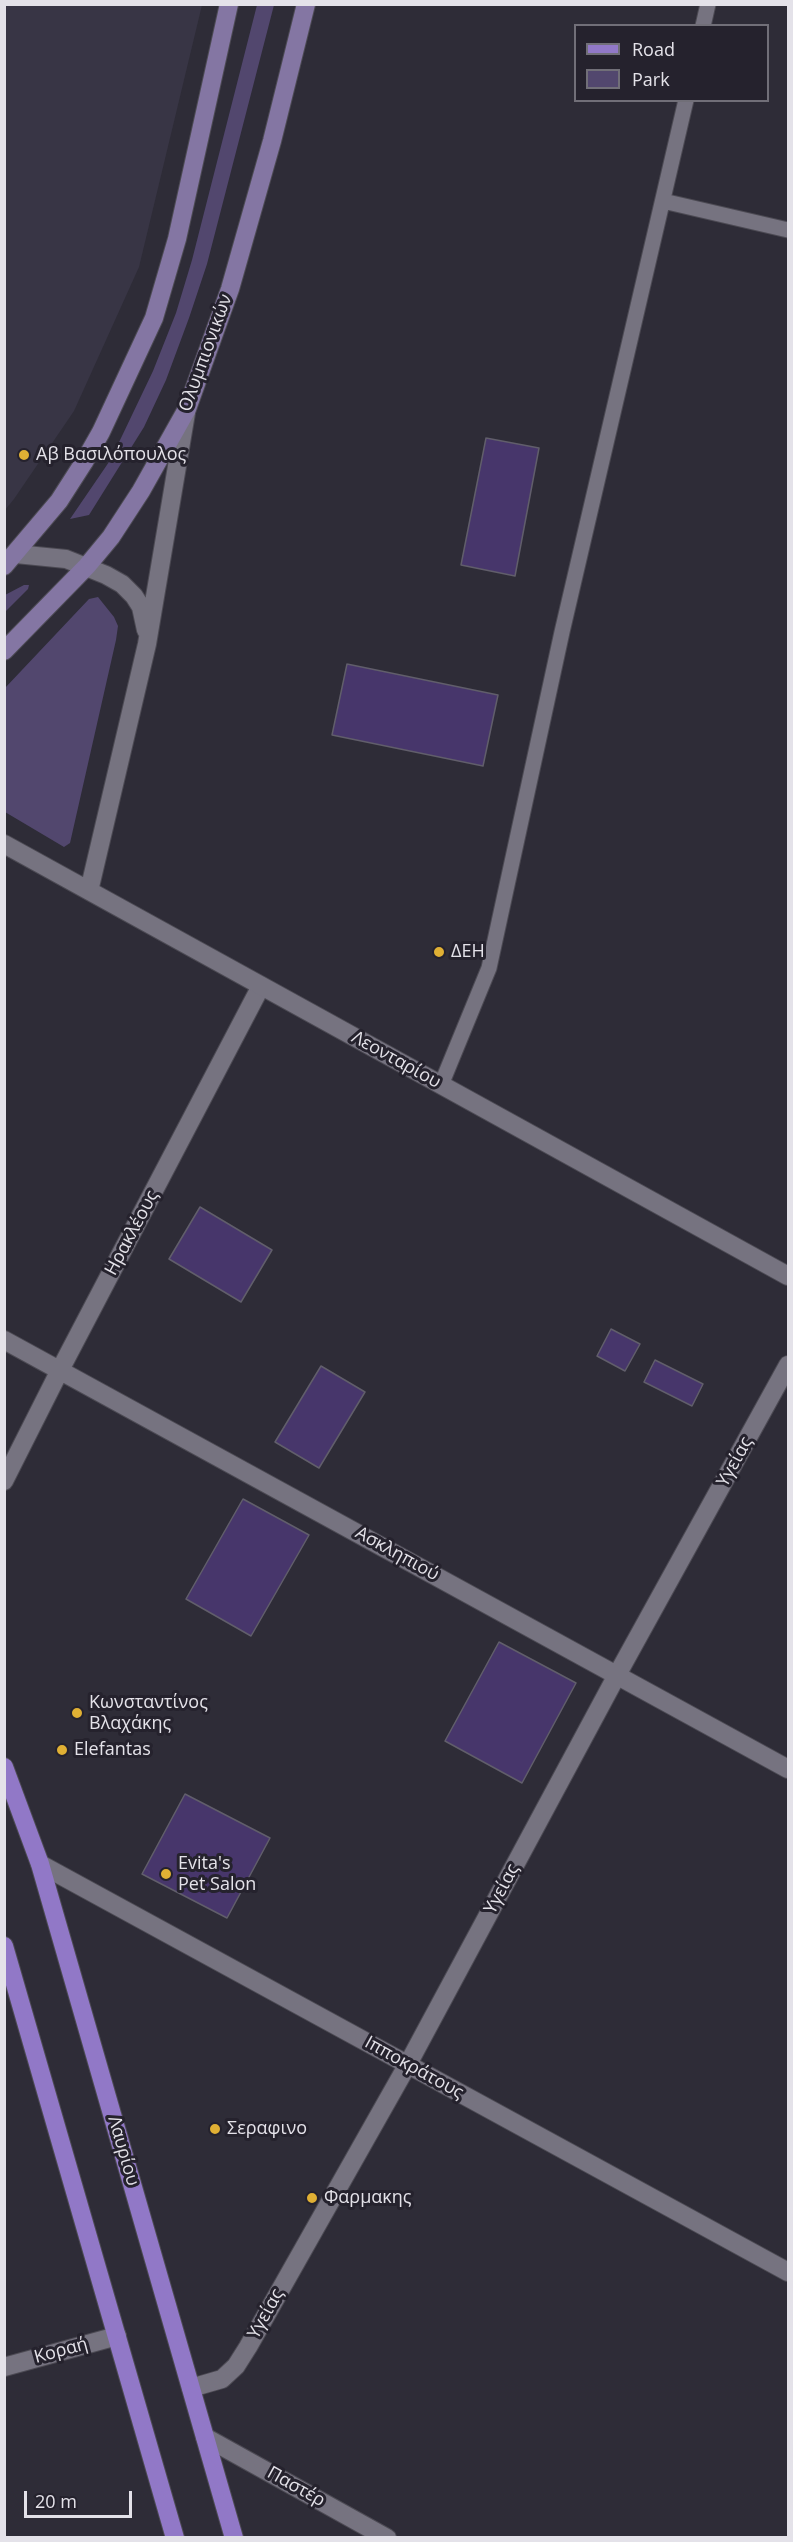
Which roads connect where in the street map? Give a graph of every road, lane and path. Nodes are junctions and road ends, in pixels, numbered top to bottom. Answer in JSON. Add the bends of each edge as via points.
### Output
{"nodes":[{"id":1,"x":229,"y":4,"type":"edge"},
{"id":2,"x":306,"y":4,"type":"edge"},
{"id":3,"x":708,"y":4,"type":"edge"},
{"id":4,"x":703,"y":24,"type":"edge"},
{"id":5,"x":686,"y":102,"type":"edge"},
{"id":6,"x":663,"y":201,"type":"junction"},
{"id":7,"x":789,"y":230,"type":"edge"},
{"id":8,"x":187,"y":409,"type":"junction"},
{"id":9,"x":10,"y":560,"type":"edge"},
{"id":10,"x":87,"y":566,"type":"junction"},
{"id":11,"x":147,"y":644,"type":"junction"},
{"id":12,"x":4,"y":651,"type":"edge"},
{"id":13,"x":4,"y":844,"type":"edge"},
{"id":14,"x":89,"y":891,"type":"junction"},
{"id":15,"x":261,"y":986,"type":"junction"},
{"id":16,"x":441,"y":1085,"type":"junction"},
{"id":17,"x":789,"y":1276,"type":"edge"},
{"id":18,"x":4,"y":1340,"type":"edge"},
{"id":19,"x":789,"y":1365,"type":"edge"},
{"id":20,"x":60,"y":1370,"type":"junction"},
{"id":21,"x":4,"y":1481,"type":"edge"},
{"id":22,"x":617,"y":1675,"type":"junction"},
{"id":23,"x":4,"y":1767,"type":"edge"},
{"id":24,"x":789,"y":1768,"type":"edge"},
{"id":25,"x":40,"y":1864,"type":"junction"},
{"id":26,"x":4,"y":1946,"type":"edge"},
{"id":27,"x":408,"y":2064,"type":"junction"},
{"id":28,"x":789,"y":2272,"type":"edge"},
{"id":29,"x":117,"y":2336,"type":"junction"},
{"id":30,"x":4,"y":2367,"type":"edge"},
{"id":31,"x":191,"y":2388,"type":"junction"},
{"id":32,"x":205,"y":2437,"type":"junction"},
{"id":33,"x":175,"y":2538,"type":"edge"},
{"id":34,"x":234,"y":2538,"type":"edge"},
{"id":35,"x":387,"y":2538,"type":"edge"}],
"edges":[{"from":1,"to":9,"type":"main road","via":[[177,238],[154,318],[84,462]]},
{"from":2,"to":8,"type":"main road","name":"Ολυμπιονικών","via":[[230,289]]},
{"from":3,"to":4,"type":"lane"},
{"from":5,"to":6,"type":"lane"},
{"from":6,"to":7,"type":"lane"},
{"from":6,"to":16,"type":"lane","via":[[562,632],[489,968]]},
{"from":8,"to":10,"type":"main road","name":"Ολυμπιονικών","via":[[141,491]]},
{"from":8,"to":11,"type":"street"},
{"from":9,"to":10,"type":"street","via":[[66,559]]},
{"from":10,"to":11,"type":"street","via":[[122,584],[134,596],[144,617]]},
{"from":10,"to":12,"type":"main road","name":"Ολυμπιονικών"},
{"from":11,"to":14,"type":"street"},
{"from":13,"to":14,"type":"street","name":"Λεονταρίου"},
{"from":14,"to":15,"type":"street","name":"Λεονταρίου"},
{"from":15,"to":16,"type":"street","name":"Λεονταρίου"},
{"from":15,"to":20,"type":"street","name":"Ηρακλέους"},
{"from":16,"to":17,"type":"street","name":"Λεονταρίου"},
{"from":18,"to":20,"type":"street","name":"Ασκληπιού"},
{"from":19,"to":22,"type":"street","name":"Υγείας"},
{"from":20,"to":21,"type":"street","name":"Ηρακλέους"},
{"from":20,"to":22,"type":"street","name":"Ασκληπιού"},
{"from":22,"to":24,"type":"street","name":"Ασκληπιού"},
{"from":22,"to":27,"type":"street","name":"Υγείας"},
{"from":23,"to":25,"type":"main road","name":"Λαυρίου"},
{"from":25,"to":27,"type":"street","name":"Ιπποκράτους"},
{"from":25,"to":31,"type":"main road","name":"Λαυρίου"},
{"from":26,"to":29,"type":"main road"},
{"from":27,"to":28,"type":"street","name":"Ιπποκράτους"},
{"from":27,"to":31,"type":"street","name":"Υγείας","via":[[236,2366],[222,2379]]},
{"from":29,"to":30,"type":"street","name":"Κοραή"},
{"from":29,"to":33,"type":"main road"},
{"from":31,"to":32,"type":"main road","name":"Λαυρίου"},
{"from":32,"to":34,"type":"main road","name":"Λαυρίου"},
{"from":32,"to":35,"type":"street","name":"Παστέρ"}]}
